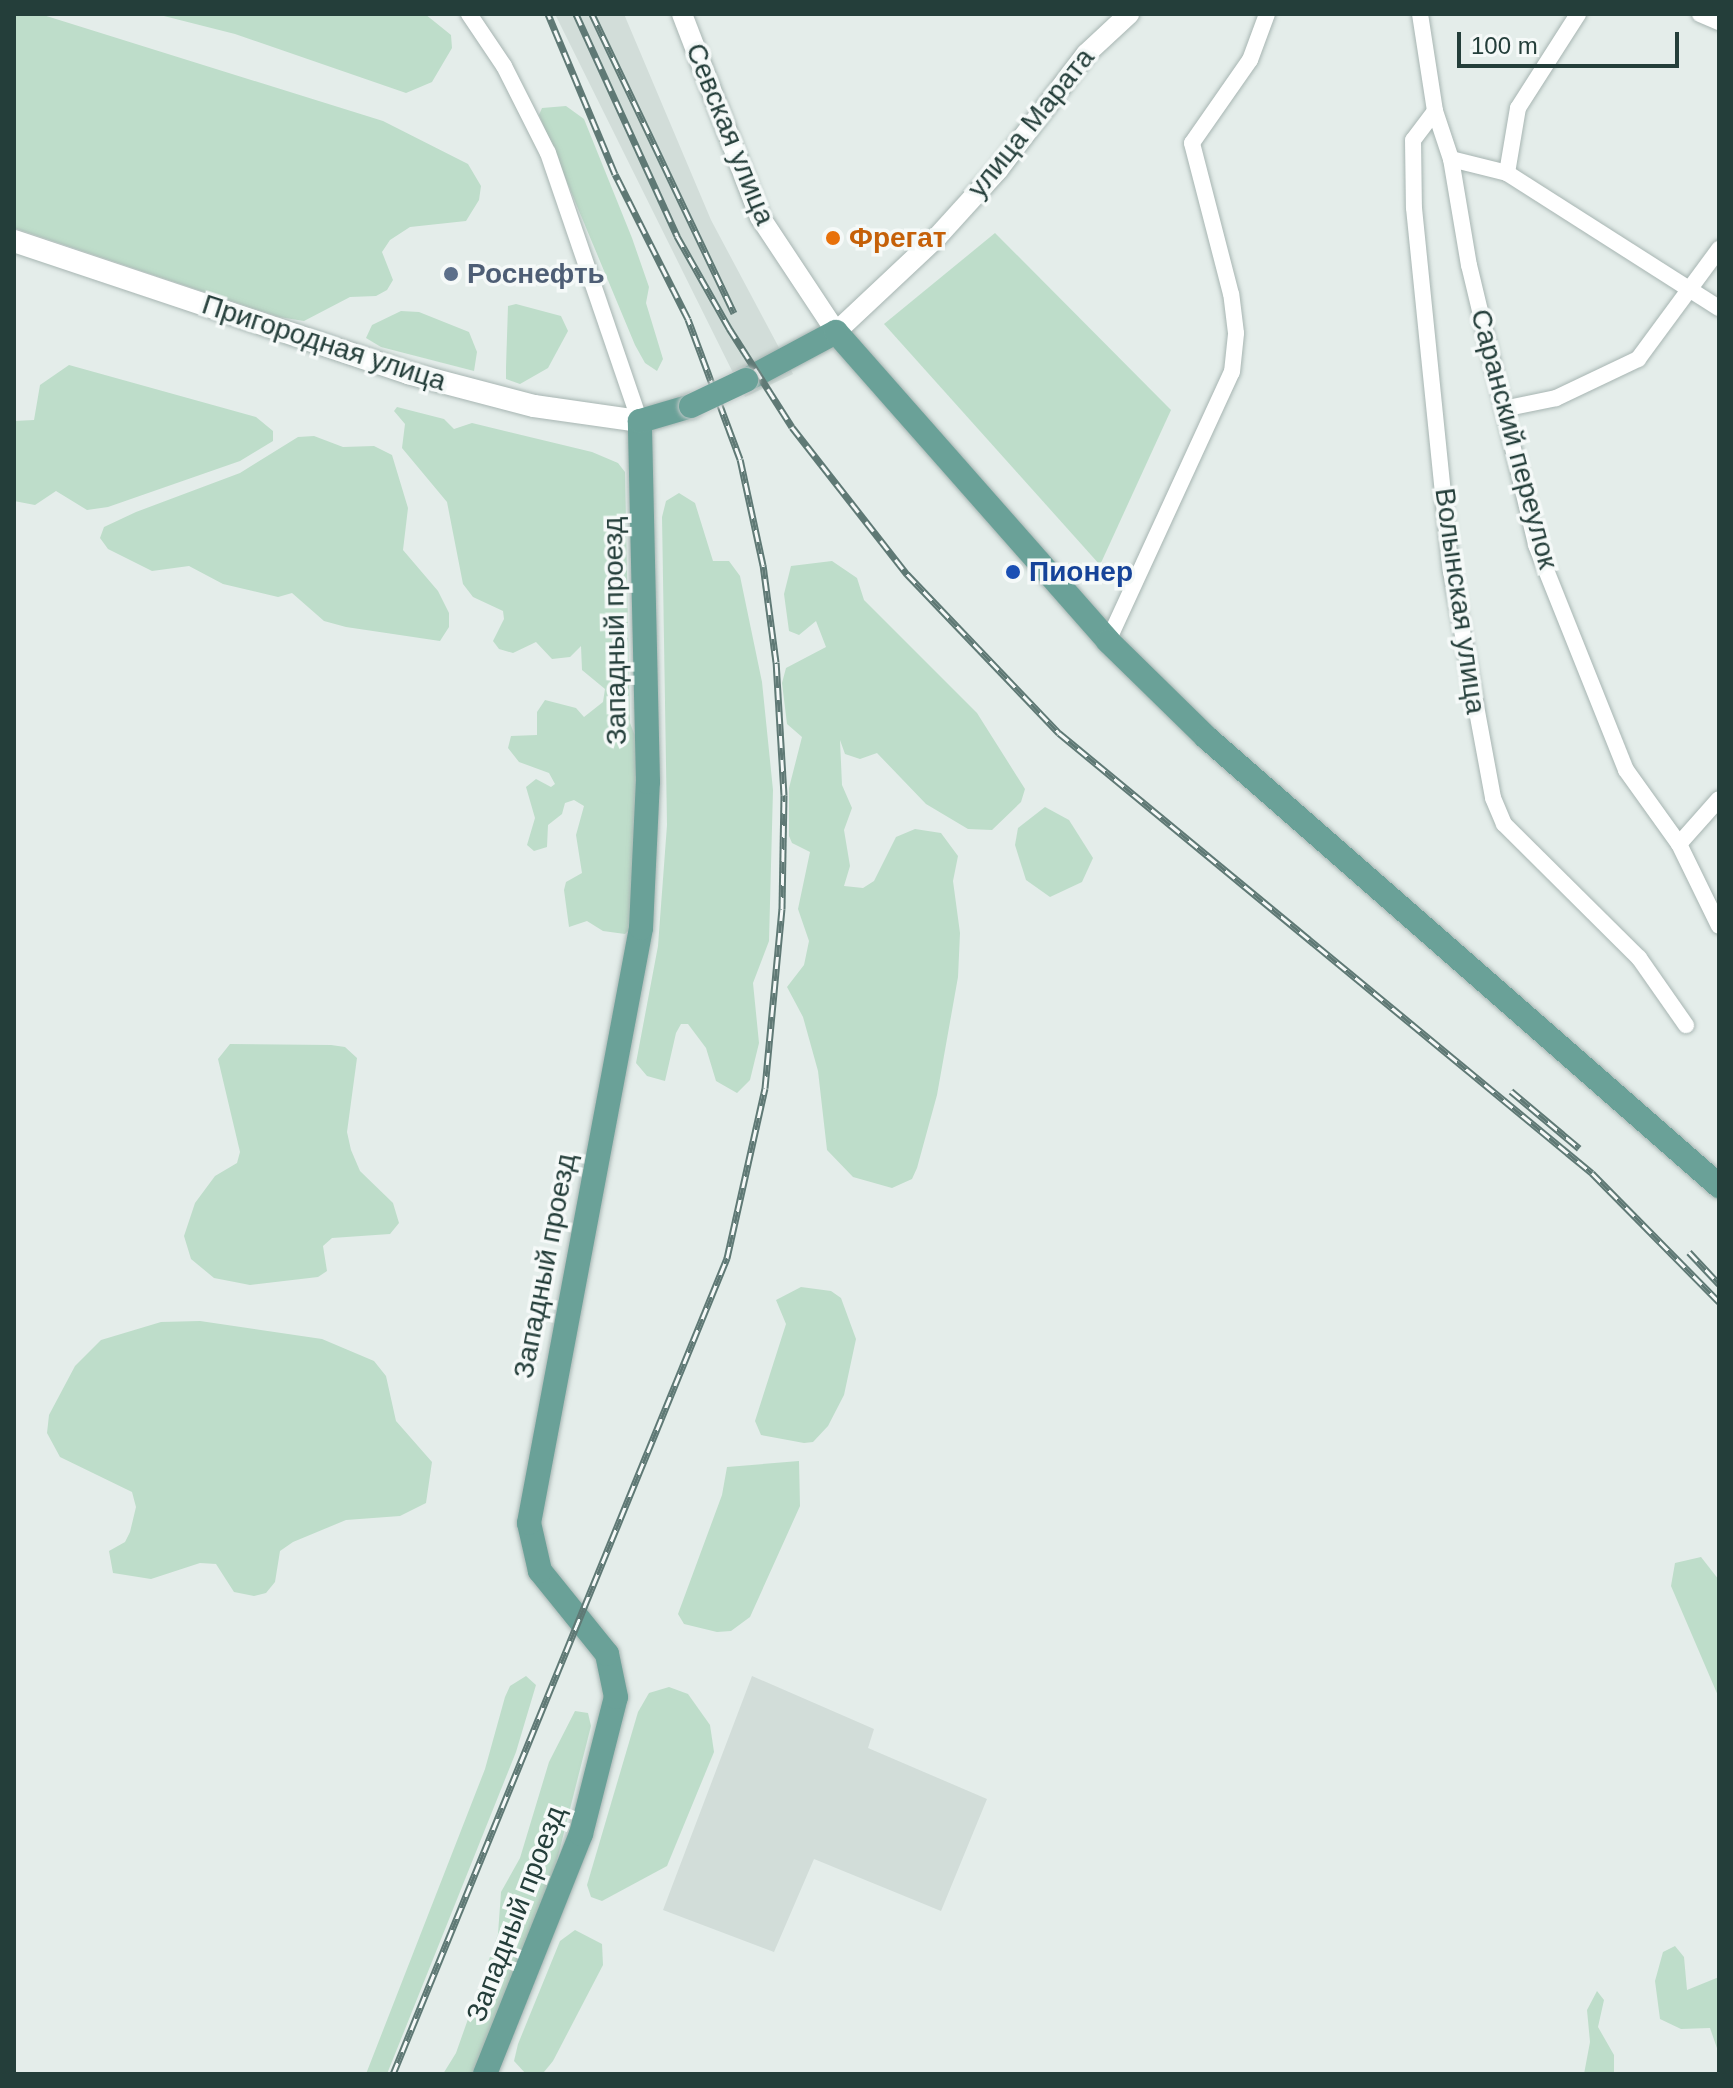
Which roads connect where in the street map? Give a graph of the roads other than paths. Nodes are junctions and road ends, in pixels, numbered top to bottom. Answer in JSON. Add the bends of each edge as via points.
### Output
{"nodes":[{"id":1,"x":469,"y":14,"type":"edge"},
{"id":2,"x":682,"y":14,"type":"edge"},
{"id":3,"x":1267,"y":14,"type":"edge"},
{"id":4,"x":1420,"y":14,"type":"edge"},
{"id":5,"x":1578,"y":14,"type":"edge"},
{"id":6,"x":1700,"y":14,"type":"edge"},
{"id":7,"x":1125,"y":15,"type":"edge"},
{"id":8,"x":1719,"y":22,"type":"edge"},
{"id":9,"x":1435,"y":111,"type":"junction"},
{"id":10,"x":1451,"y":159,"type":"junction"},
{"id":11,"x":1507,"y":173,"type":"junction"},
{"id":12,"x":14,"y":241,"type":"edge"},
{"id":13,"x":1719,"y":249,"type":"edge"},
{"id":14,"x":1692,"y":288,"type":"junction"},
{"id":15,"x":1719,"y":308,"type":"edge"},
{"id":16,"x":836,"y":332,"type":"junction"},
{"id":17,"x":1503,"y":409,"type":"junction"},
{"id":18,"x":640,"y":421,"type":"junction"},
{"id":19,"x":1108,"y":641,"type":"junction"},
{"id":20,"x":1719,"y":799,"type":"edge"},
{"id":21,"x":1679,"y":844,"type":"junction"},
{"id":22,"x":1719,"y":926,"type":"edge"},
{"id":23,"x":1686,"y":1025,"type":"dead end"},
{"id":24,"x":1719,"y":1186,"type":"edge"},
{"id":25,"x":485,"y":2074,"type":"edge"}],
"edges":[{"from":1,"to":18,"type":"street","via":[[504,66],[548,153]]},
{"from":2,"to":16,"type":"street","name":"Севская улица","via":[[760,217]]},
{"from":3,"to":19,"type":"street","via":[[1250,60],[1192,143],[1231,294],[1236,333],[1232,372]]},
{"from":4,"to":9,"type":"street","name":"Саранский переулок"},
{"from":5,"to":11,"type":"street","via":[[1518,108]]},
{"from":6,"to":8,"type":"street"},
{"from":7,"to":16,"type":"street","name":"улица Марата","via":[[1086,54],[998,170]]},
{"from":9,"to":10,"type":"street","name":"Саранский переулок"},
{"from":9,"to":23,"type":"street","name":"Волынская улица","via":[[1413,140],[1414,208],[1451,571],[1493,798],[1504,824],[1628,947]]},
{"from":10,"to":11,"type":"street"},
{"from":10,"to":17,"type":"street","name":"Саранский переулок"},
{"from":11,"to":14,"type":"street"},
{"from":12,"to":18,"type":"main road","name":"Пригородная улица","via":[[408,373],[534,406]]},
{"from":13,"to":14,"type":"street"},
{"from":14,"to":15,"type":"street"},
{"from":14,"to":17,"type":"street","via":[[1638,359],[1556,398]]},
{"from":16,"to":18,"type":"main road","bridge":true,"via":[[691,406]]},
{"from":16,"to":19,"type":"main road"},
{"from":17,"to":21,"type":"street","name":"Саранский переулок","via":[[1536,545],[1626,770]]},
{"from":18,"to":25,"type":"main road","name":"Западный проезд","via":[[648,782],[641,928],[529,1523],[540,1571],[607,1654],[616,1697],[581,1834]]},
{"from":19,"to":24,"type":"main road","via":[[1305,829],[1646,1117]]},
{"from":20,"to":21,"type":"street"},
{"from":21,"to":22,"type":"street","name":"Саранский переулок"}]}
